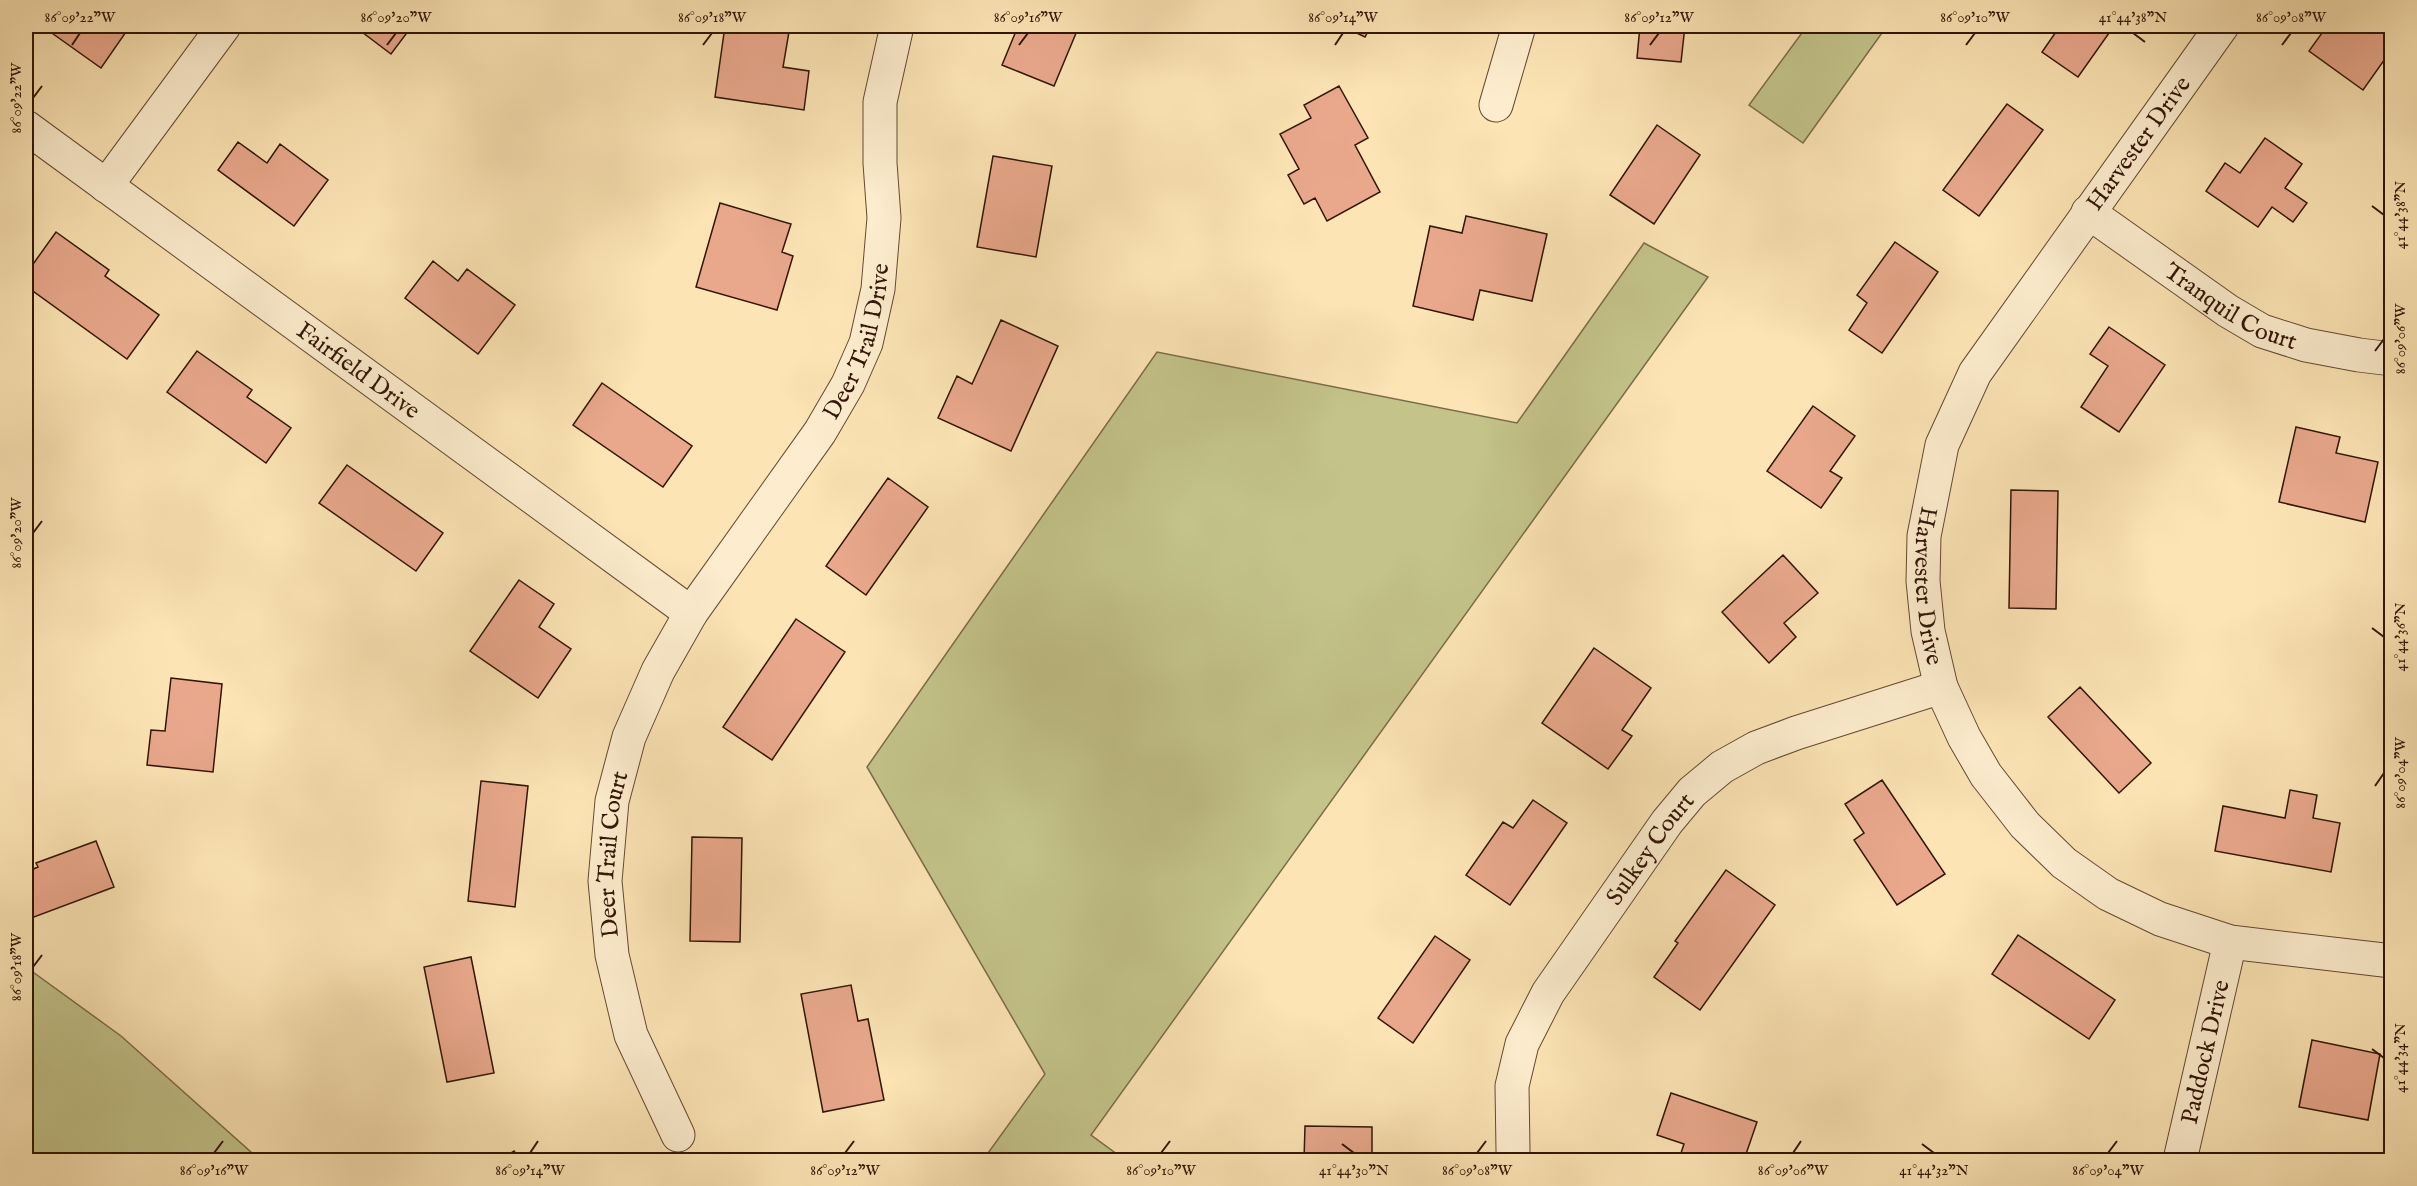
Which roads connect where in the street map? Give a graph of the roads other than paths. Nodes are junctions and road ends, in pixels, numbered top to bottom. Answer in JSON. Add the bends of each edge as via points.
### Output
{"nodes":[{"id":1,"x":224,"y":26,"type":"edge"},
{"id":2,"x":897,"y":26,"type":"edge"},
{"id":3,"x":1519,"y":26,"type":"edge"},
{"id":4,"x":2222,"y":26,"type":"edge"},
{"id":5,"x":1496,"y":105,"type":"dead end"},
{"id":6,"x":26,"y":127,"type":"edge"},
{"id":7,"x":106,"y":186,"type":"junction"},
{"id":8,"x":2088,"y":212,"type":"junction"},
{"id":9,"x":2391,"y":359,"type":"edge"},
{"id":10,"x":691,"y":613,"type":"junction"},
{"id":11,"x":1941,"y":687,"type":"junction"},
{"id":12,"x":2230,"y":942,"type":"junction"},
{"id":13,"x":2391,"y":961,"type":"edge"},
{"id":14,"x":678,"y":1135,"type":"dead end"},
{"id":15,"x":1513,"y":1151,"type":"dead end"},
{"id":16,"x":2180,"y":1161,"type":"edge"}],
"edges":[{"from":1,"to":7,"type":"street"},
{"from":2,"to":10,"type":"street","name":"Deer Trail Drive","via":[[880,102],[884,218],[878,289],[866,343],[820,432]]},
{"from":3,"to":5,"type":"street"},
{"from":4,"to":8,"type":"street","name":"Harvester Drive"},
{"from":6,"to":7,"type":"street","name":"Fairfield Drive"},
{"from":7,"to":10,"type":"street","name":"Fairfield Drive"},
{"from":8,"to":9,"type":"street","name":"Tranquil Court","via":[[2262,331],[2306,345]]},
{"from":8,"to":11,"type":"street","name":"Harvester Drive","via":[[1975,373],[1942,445],[1924,536],[1923,581],[1928,631]]},
{"from":10,"to":14,"type":"street","name":"Deer Trail Court","via":[[658,671],[629,737],[612,801],[605,882],[612,955],[631,1035]]},
{"from":11,"to":12,"type":"street","name":"Harvester Drive","via":[[1986,775],[2025,825],[2064,862],[2118,899],[2160,919]]},
{"from":11,"to":15,"type":"street","name":"Sulkey Court","via":[[1756,748],[1722,767],[1692,792],[1548,993],[1522,1044],[1512,1086]]},
{"from":12,"to":13,"type":"street","name":"Harvester Drive"},
{"from":12,"to":16,"type":"street","name":"Paddock Drive"}]}
